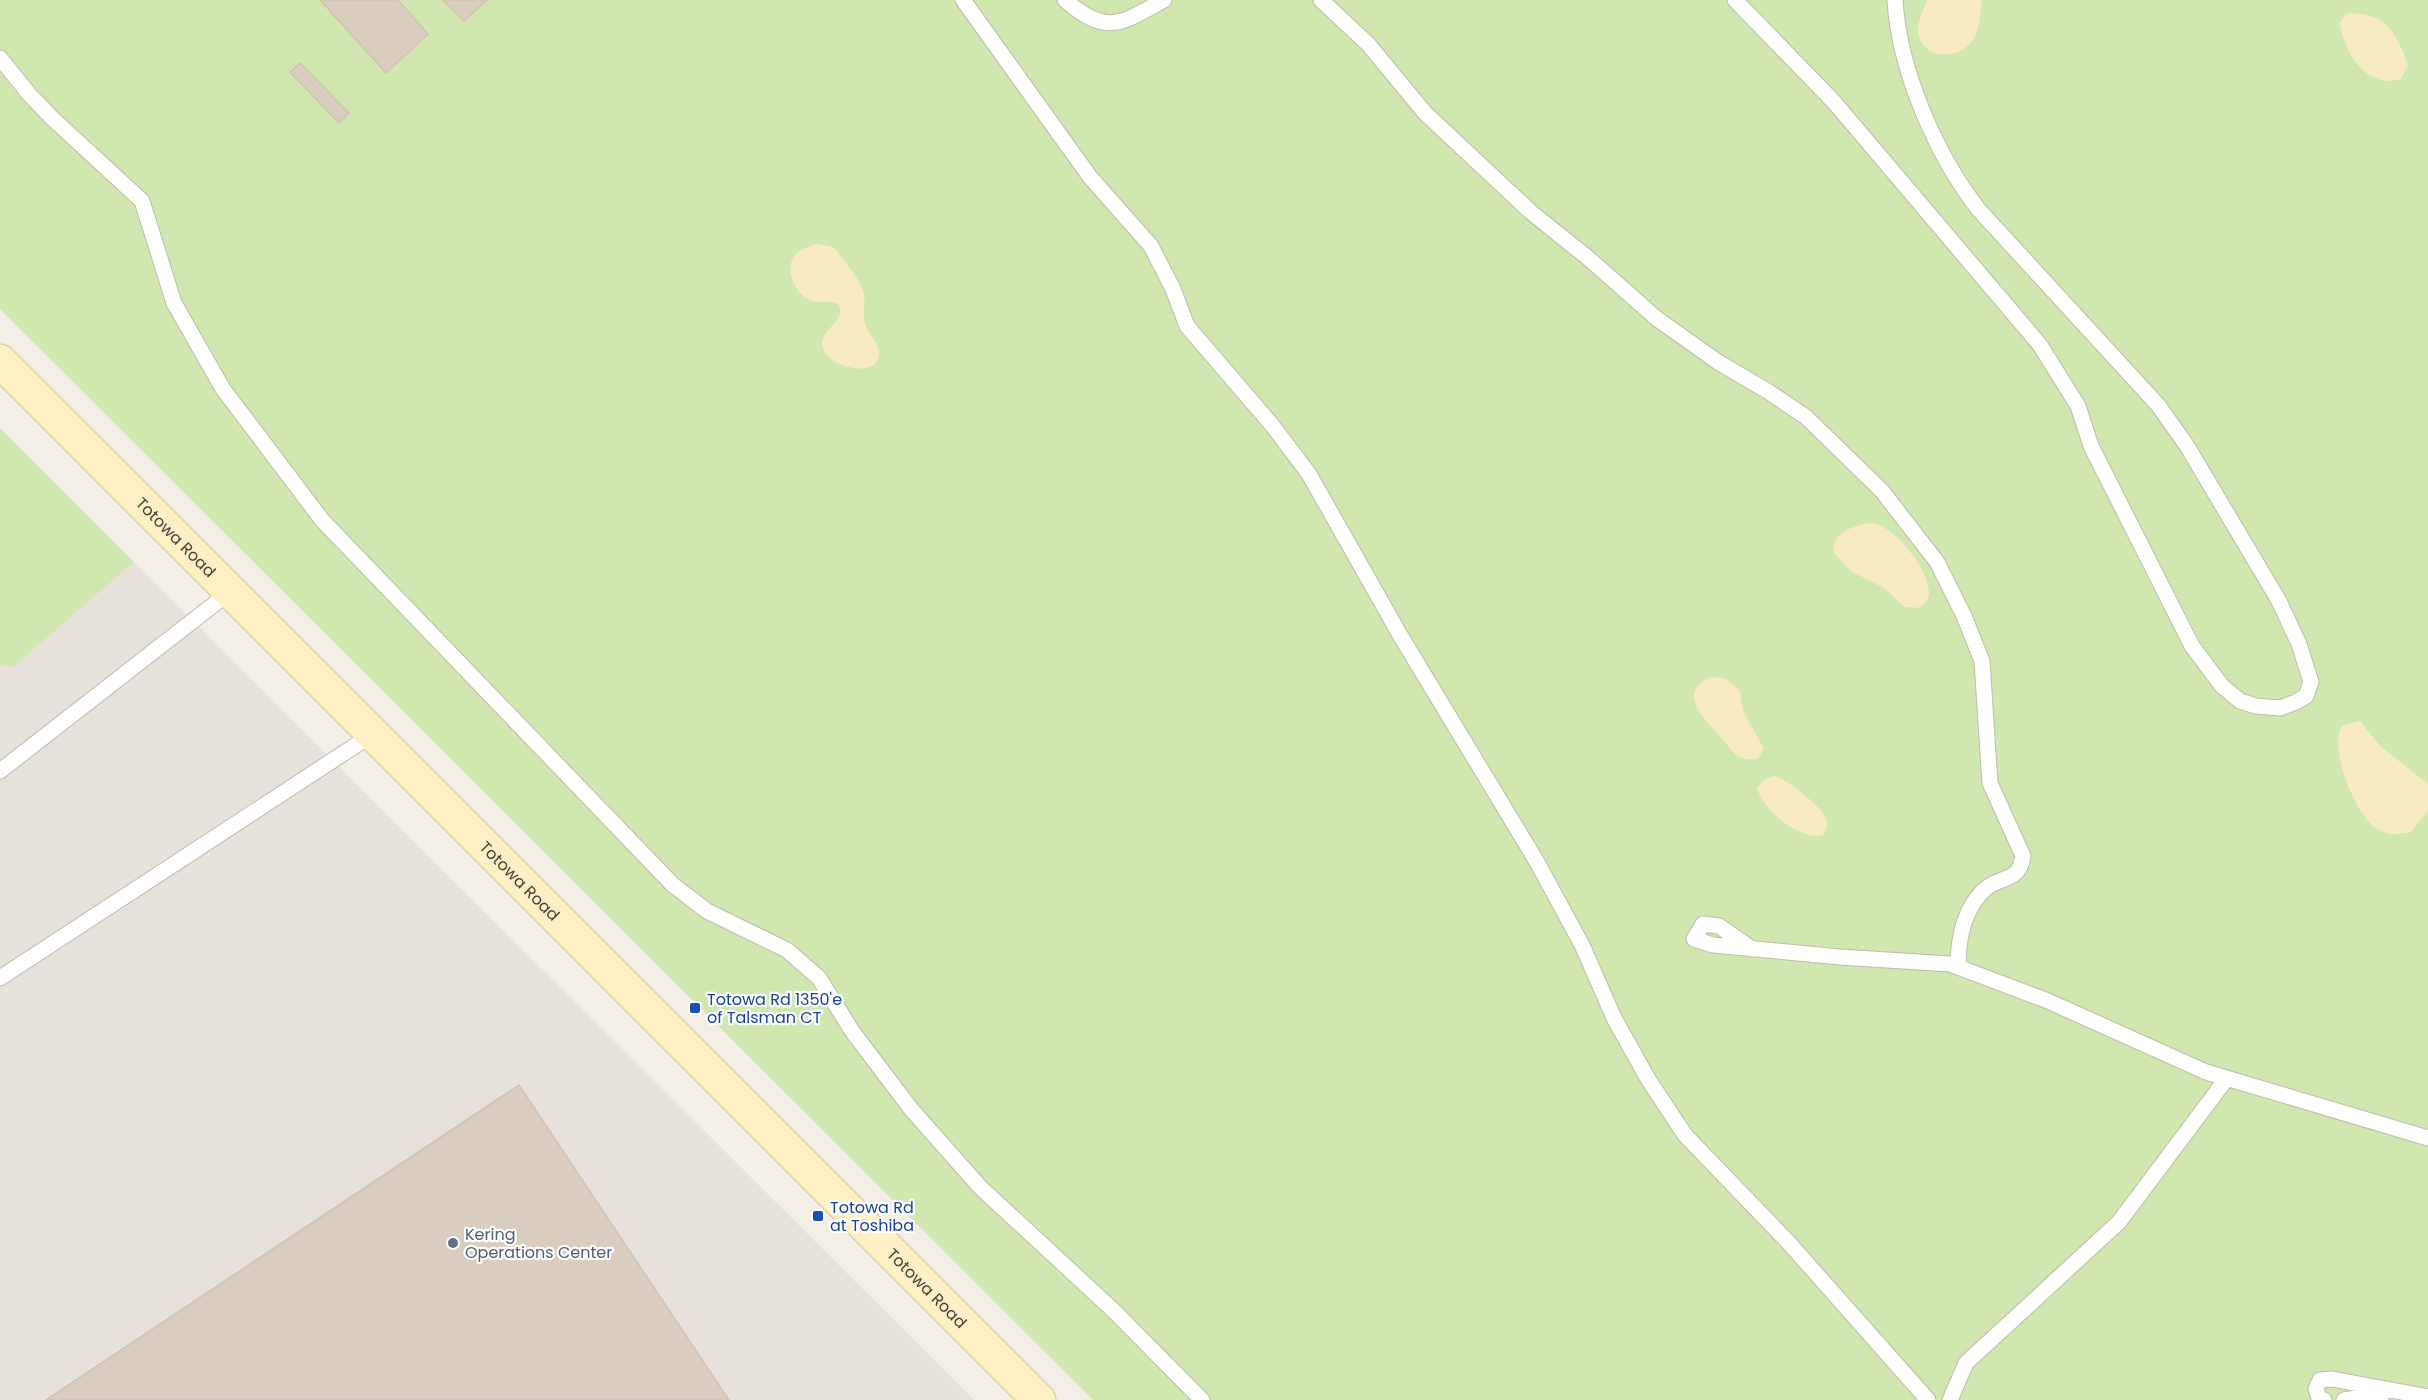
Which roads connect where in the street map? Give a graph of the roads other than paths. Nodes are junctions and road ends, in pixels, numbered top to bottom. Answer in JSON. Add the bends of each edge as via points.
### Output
{"nodes":[{"id":1,"x":963,"y":0,"type":"edge"},
{"id":2,"x":1065,"y":0,"type":"edge"},
{"id":3,"x":1164,"y":0,"type":"edge"},
{"id":4,"x":1321,"y":0,"type":"edge"},
{"id":5,"x":1735,"y":0,"type":"edge"},
{"id":6,"x":1895,"y":0,"type":"edge"},
{"id":7,"x":0,"y":58,"type":"edge"},
{"id":8,"x":0,"y":360,"type":"edge"},
{"id":9,"x":231,"y":591,"type":"junction"},
{"id":10,"x":373,"y":734,"type":"junction"},
{"id":11,"x":0,"y":771,"type":"edge"},
{"id":12,"x":1752,"y":949,"type":"dead end"},
{"id":13,"x":1958,"y":967,"type":"junction"},
{"id":14,"x":0,"y":978,"type":"edge"},
{"id":15,"x":2227,"y":1078,"type":"junction"},
{"id":16,"x":2428,"y":1138,"type":"edge"},
{"id":17,"x":2404,"y":1392,"type":"junction"},
{"id":18,"x":2428,"y":1397,"type":"edge"},
{"id":19,"x":1039,"y":1400,"type":"edge"},
{"id":20,"x":1202,"y":1400,"type":"edge"},
{"id":21,"x":1928,"y":1400,"type":"edge"},
{"id":22,"x":1950,"y":1400,"type":"edge"},
{"id":23,"x":2324,"y":1400,"type":"edge"},
{"id":24,"x":2344,"y":1400,"type":"edge"}],
"edges":[{"from":1,"to":21,"type":"lane","via":[[1090,177],[1151,246],[1187,326],[1309,474],[1400,635],[1537,862],[1582,945],[1614,1018],[1685,1135],[1789,1243]]},
{"from":2,"to":3,"type":"lane","via":[[1094,20],[1109,24],[1124,22]]},
{"from":4,"to":13,"type":"lane","via":[[1368,44],[1425,113],[1532,213],[1656,318],[1813,424],[1882,491],[1937,562],[1982,661],[1990,783],[2023,856],[2014,875],[1985,888],[1977,899],[1958,943]]},
{"from":5,"to":6,"type":"lane","via":[[1834,102],[2040,345],[2078,406],[2091,446],[2206,668],[2240,700],[2280,708],[2296,702],[2306,696],[2311,682],[2299,644],[2279,601],[2187,446],[2158,405],[1960,186],[1915,87],[1897,29]]},
{"from":7,"to":20,"type":"lane","via":[[52,118],[142,201],[174,303],[223,389],[322,520],[673,885],[707,911],[787,950],[819,978],[904,1101],[980,1187],[1114,1311]]},
{"from":8,"to":9,"type":"main road","name":"Totowa Road"},
{"from":9,"to":10,"type":"main road","name":"Totowa Road"},
{"from":9,"to":11,"type":"lane"},
{"from":10,"to":14,"type":"lane"},
{"from":10,"to":19,"type":"main road","name":"Totowa Road"},
{"from":12,"to":13,"type":"lane"},
{"from":13,"to":15,"type":"lane"},
{"from":15,"to":16,"type":"lane"},
{"from":15,"to":22,"type":"lane","via":[[2119,1222],[1966,1363]]},
{"from":17,"to":18,"type":"lane"},
{"from":17,"to":23,"type":"lane","via":[[2320,1380],[2316,1389]]},
{"from":17,"to":24,"type":"lane"}]}
